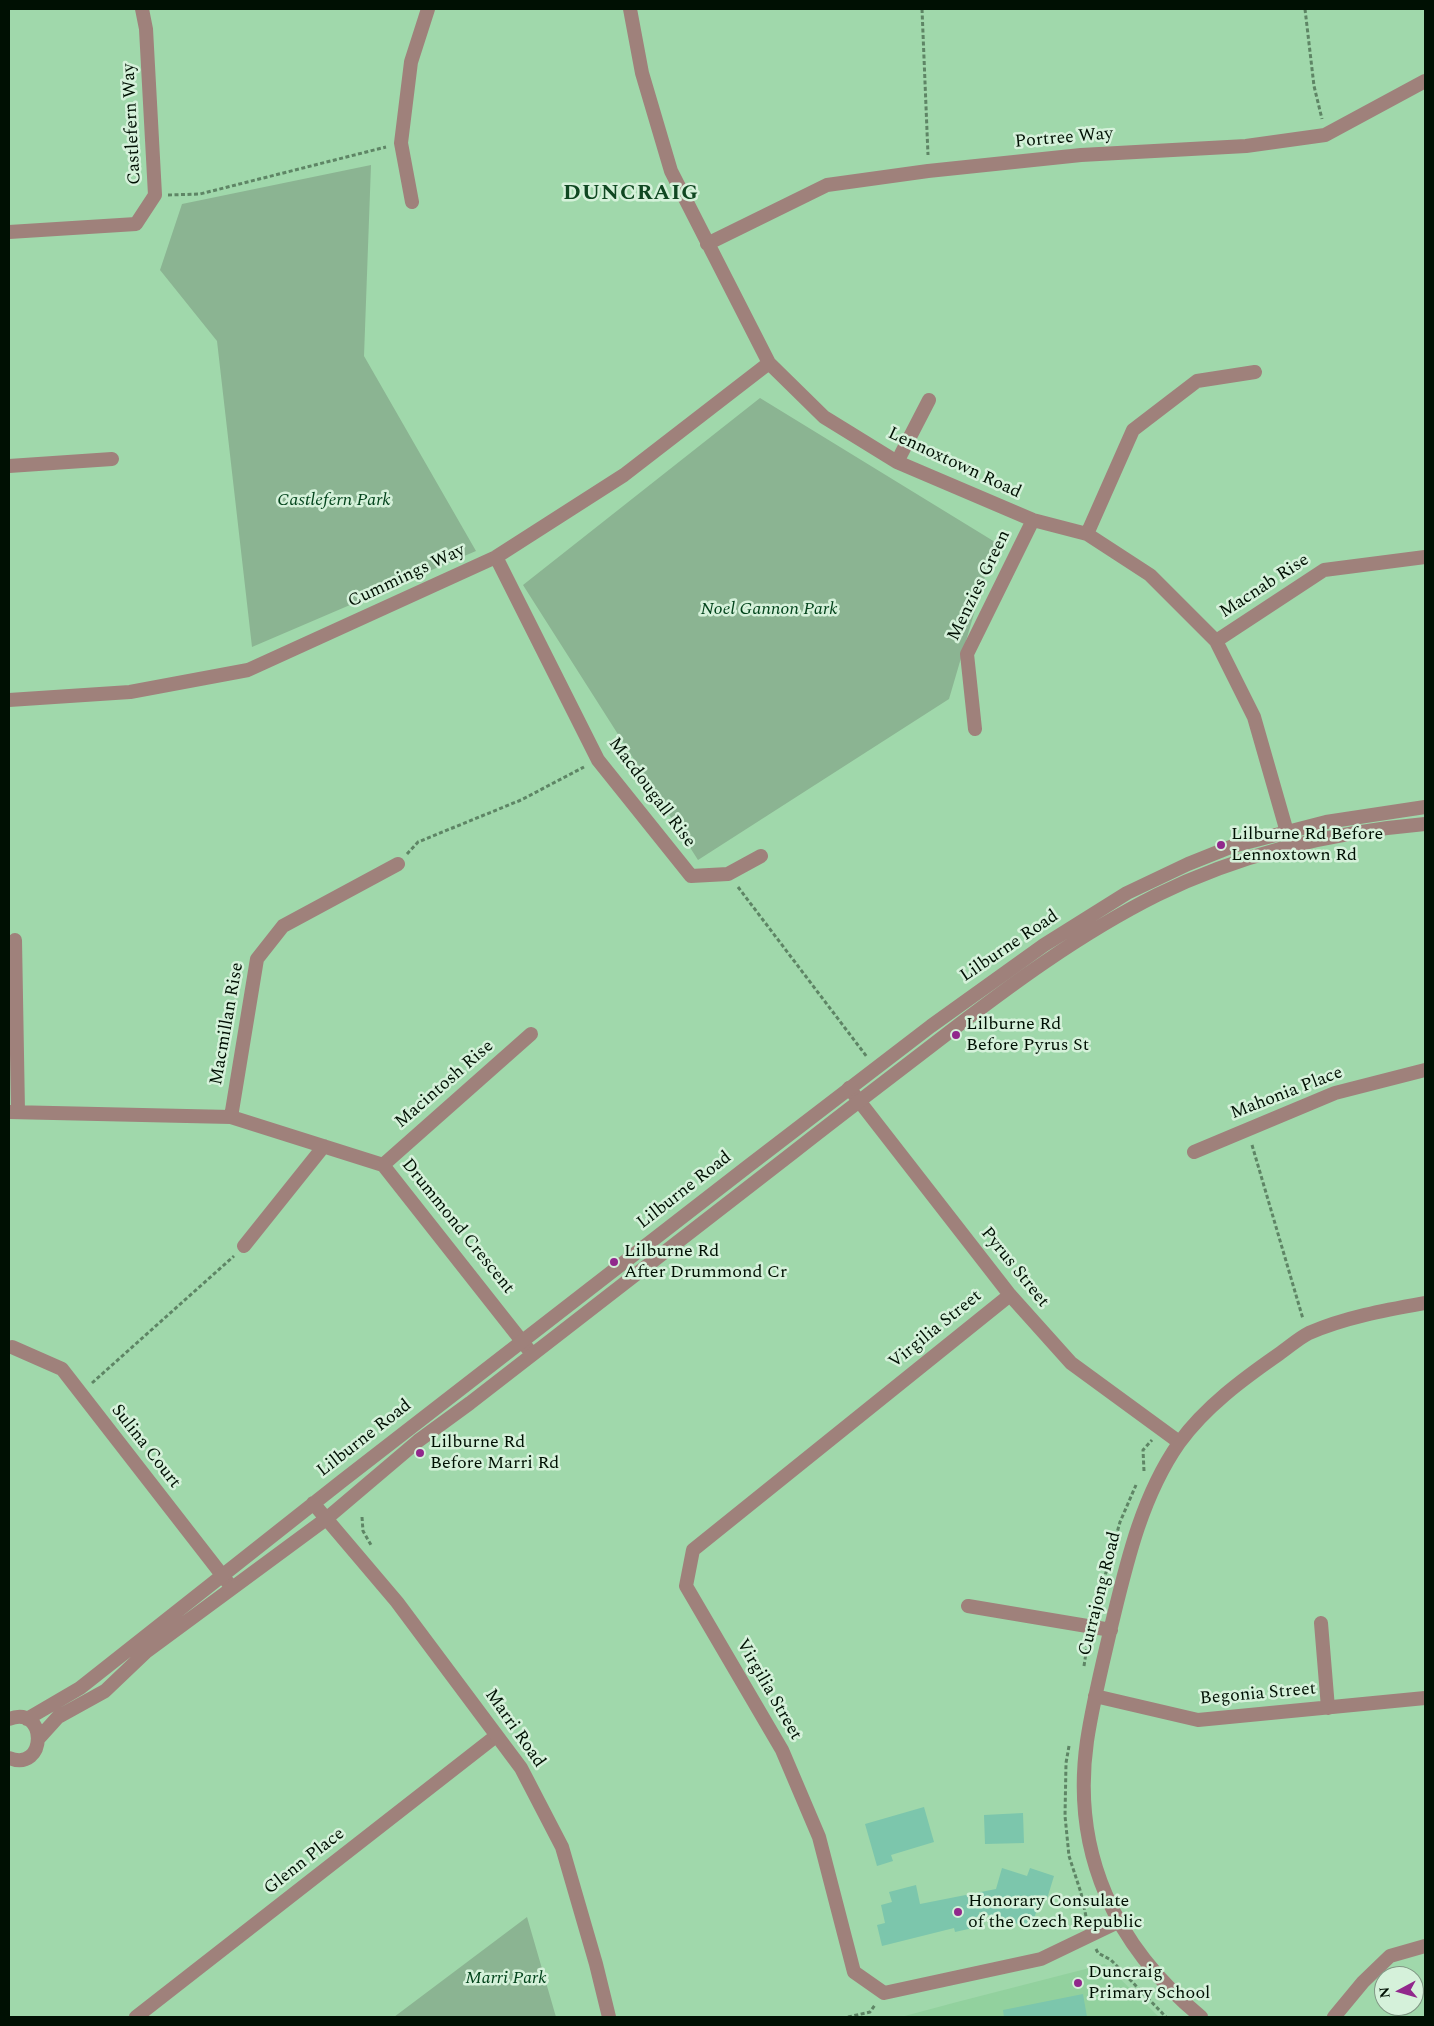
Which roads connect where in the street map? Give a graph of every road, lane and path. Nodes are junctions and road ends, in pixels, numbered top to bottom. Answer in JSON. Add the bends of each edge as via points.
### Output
{"nodes":[{"id":1,"x":142,"y":9,"type":"edge"},
{"id":2,"x":428,"y":9,"type":"edge"},
{"id":3,"x":630,"y":9,"type":"edge"},
{"id":4,"x":922,"y":9,"type":"edge"},
{"id":5,"x":1305,"y":9,"type":"edge"},
{"id":6,"x":1425,"y":82,"type":"edge"},
{"id":7,"x":1325,"y":135,"type":"junction"},
{"id":8,"x":401,"y":143,"type":"junction"},
{"id":9,"x":928,"y":171,"type":"junction"},
{"id":10,"x":155,"y":195,"type":"junction"},
{"id":11,"x":412,"y":202,"type":"dead end"},
{"id":12,"x":9,"y":232,"type":"edge"},
{"id":13,"x":707,"y":244,"type":"junction"},
{"id":14,"x":769,"y":364,"type":"junction"},
{"id":15,"x":1255,"y":372,"type":"dead end"},
{"id":16,"x":929,"y":400,"type":"dead end"},
{"id":17,"x":112,"y":459,"type":"dead end"},
{"id":18,"x":897,"y":462,"type":"junction"},
{"id":19,"x":9,"y":466,"type":"edge"},
{"id":20,"x":1033,"y":520,"type":"junction"},
{"id":21,"x":1087,"y":534,"type":"junction"},
{"id":22,"x":496,"y":557,"type":"junction"},
{"id":23,"x":1425,"y":557,"type":"edge"},
{"id":24,"x":1216,"y":641,"type":"junction"},
{"id":25,"x":9,"y":700,"type":"edge"},
{"id":26,"x":975,"y":729,"type":"dead end"},
{"id":27,"x":598,"y":760,"type":"junction"},
{"id":28,"x":1425,"y":807,"type":"edge"},
{"id":29,"x":1425,"y":824,"type":"edge"},
{"id":30,"x":1287,"y":831,"type":"junction"},
{"id":31,"x":1291,"y":846,"type":"junction"},
{"id":32,"x":761,"y":856,"type":"dead end"},
{"id":33,"x":398,"y":864,"type":"joint"},
{"id":34,"x":728,"y":874,"type":"junction"},
{"id":35,"x":16,"y":940,"type":"dead end"},
{"id":36,"x":531,"y":1034,"type":"dead end"},
{"id":37,"x":867,"y":1057,"type":"dead end"},
{"id":38,"x":1425,"y":1070,"type":"edge"},
{"id":39,"x":849,"y":1088,"type":"junction"},
{"id":40,"x":859,"y":1101,"type":"junction"},
{"id":41,"x":13,"y":1111,"type":"edge"},
{"id":42,"x":231,"y":1117,"type":"junction"},
{"id":43,"x":1248,"y":1129,"type":"junction"},
{"id":44,"x":324,"y":1146,"type":"junction"},
{"id":45,"x":1194,"y":1152,"type":"dead end"},
{"id":46,"x":383,"y":1165,"type":"junction"},
{"id":47,"x":244,"y":1246,"type":"joint"},
{"id":48,"x":1010,"y":1295,"type":"junction"},
{"id":49,"x":1425,"y":1303,"type":"edge"},
{"id":50,"x":1307,"y":1334,"type":"junction"},
{"id":51,"x":523,"y":1342,"type":"junction"},
{"id":52,"x":12,"y":1347,"type":"dead end"},
{"id":53,"x":532,"y":1354,"type":"junction"},
{"id":54,"x":80,"y":1394,"type":"junction"},
{"id":55,"x":1161,"y":1429,"type":"junction"},
{"id":56,"x":1179,"y":1442,"type":"junction"},
{"id":57,"x":1140,"y":1477,"type":"dead end"},
{"id":58,"x":1137,"y":1483,"type":"dead end"},
{"id":59,"x":313,"y":1503,"type":"junction"},
{"id":60,"x":326,"y":1519,"type":"junction"},
{"id":61,"x":222,"y":1576,"type":"junction"},
{"id":62,"x":232,"y":1590,"type":"junction"},
{"id":63,"x":968,"y":1606,"type":"dead end"},
{"id":64,"x":1321,"y":1623,"type":"dead end"},
{"id":65,"x":1092,"y":1627,"type":"junction"},
{"id":66,"x":1111,"y":1630,"type":"junction"},
{"id":67,"x":1083,"y":1674,"type":"dead end"},
{"id":68,"x":1095,"y":1696,"type":"junction"},
{"id":69,"x":1425,"y":1698,"type":"edge"},
{"id":70,"x":9,"y":1706,"type":"edge"},
{"id":71,"x":1328,"y":1708,"type":"junction"},
{"id":72,"x":19,"y":1719,"type":"edge"},
{"id":73,"x":496,"y":1736,"type":"junction"},
{"id":74,"x":39,"y":1738,"type":"junction"},
{"id":75,"x":1070,"y":1745,"type":"dead end"},
{"id":76,"x":10,"y":1760,"type":"edge"},
{"id":77,"x":1118,"y":1922,"type":"junction"},
{"id":78,"x":1092,"y":1935,"type":"junction"},
{"id":79,"x":1425,"y":1946,"type":"edge"},
{"id":80,"x":884,"y":1993,"type":"junction"},
{"id":81,"x":136,"y":2017,"type":"edge"},
{"id":82,"x":609,"y":2017,"type":"edge"},
{"id":83,"x":848,"y":2017,"type":"edge"},
{"id":84,"x":1166,"y":2017,"type":"edge"},
{"id":85,"x":1201,"y":2017,"type":"edge"},
{"id":86,"x":1334,"y":2017,"type":"edge"}],
"edges":[{"from":1,"to":10,"type":"street","name":"Castlefern Way","via":[[146,29]]},
{"from":2,"to":8,"type":"street","via":[[411,62]]},
{"from":3,"to":13,"type":"street","name":"Lennoxtown Road","via":[[642,73],[671,171]]},
{"from":4,"to":9,"type":"path"},
{"from":5,"to":7,"type":"path","via":[[1314,86]]},
{"from":6,"to":7,"type":"street","name":"Portree Way"},
{"from":7,"to":9,"type":"street","name":"Portree Way","via":[[1246,146],[1081,156]]},
{"from":8,"to":10,"type":"path","via":[[200,194]]},
{"from":8,"to":11,"type":"street"},
{"from":9,"to":13,"type":"street","name":"Portree Way","via":[[827,185]]},
{"from":10,"to":12,"type":"street","name":"Castlefern Way","via":[[136,224]]},
{"from":13,"to":14,"type":"street","name":"Lennoxtown Road"},
{"from":14,"to":18,"type":"street","name":"Lennoxtown Road","via":[[824,417]]},
{"from":14,"to":22,"type":"street","name":"Cummings Way","via":[[624,475]]},
{"from":15,"to":21,"type":"street","via":[[1198,381],[1134,430]]},
{"from":16,"to":18,"type":"street"},
{"from":17,"to":19,"type":"street"},
{"from":18,"to":20,"type":"street","name":"Lennoxtown Road"},
{"from":20,"to":21,"type":"street","name":"Lennoxtown Road"},
{"from":20,"to":26,"type":"street","name":"Menzies Green","via":[[967,654]]},
{"from":21,"to":24,"type":"street","name":"Lennoxtown Road","via":[[1150,575]]},
{"from":22,"to":25,"type":"street","name":"Cummings Way","via":[[248,670],[130,692]]},
{"from":22,"to":27,"type":"street","name":"Macdougall Rise"},
{"from":23,"to":24,"type":"street","name":"Macnab Rise","via":[[1324,570]]},
{"from":24,"to":30,"type":"street","name":"Lennoxtown Road","via":[[1254,717]]},
{"from":27,"to":33,"type":"path","via":[[521,800],[418,842]]},
{"from":27,"to":34,"type":"street","name":"Macdougall Rise","via":[[691,876]]},
{"from":28,"to":30,"type":"street","name":"Lilburne Road"},
{"from":29,"to":31,"type":"street","name":"Lilburne Road","via":[[1365,831]]},
{"from":30,"to":31,"type":"street","name":"Lennoxtown Road"},
{"from":30,"to":39,"type":"street","name":"Lilburne Road","via":[[1233,846],[1127,893],[992,980]]},
{"from":31,"to":40,"type":"street","name":"Lilburne Road","via":[[1237,862],[1156,895],[1097,928],[990,1001]]},
{"from":32,"to":34,"type":"street","name":"Macdougall Rise"},
{"from":33,"to":42,"type":"street","name":"Macmillan Rise","via":[[283,926],[257,959]]},
{"from":34,"to":37,"type":"path"},
{"from":35,"to":41,"type":"street"},
{"from":36,"to":46,"type":"street","name":"Macintosh Rise"},
{"from":38,"to":43,"type":"street","name":"Mahonia Place","via":[[1335,1093]]},
{"from":39,"to":40,"type":"street","name":"Pyrus Street"},
{"from":39,"to":51,"type":"street","name":"Lilburne Road"},
{"from":40,"to":48,"type":"street","name":"Pyrus Street"},
{"from":40,"to":53,"type":"street","name":"Lilburne Road"},
{"from":41,"to":42,"type":"street","name":"Drummond Crescent"},
{"from":42,"to":44,"type":"street","name":"Drummond Crescent"},
{"from":43,"to":45,"type":"street","name":"Mahonia Place"},
{"from":43,"to":50,"type":"path"},
{"from":44,"to":46,"type":"street","name":"Drummond Crescent"},
{"from":44,"to":47,"type":"street"},
{"from":46,"to":51,"type":"street","name":"Drummond Crescent"},
{"from":47,"to":54,"type":"path"},
{"from":48,"to":55,"type":"street","name":"Pyrus Street","via":[[1071,1363]]},
{"from":48,"to":80,"type":"street","name":"Virgilia Street","via":[[693,1550],[686,1586],[782,1750],[819,1837],[854,1972]]},
{"from":49,"to":50,"type":"street","name":"Currajong Road","via":[[1361,1314]]},
{"from":50,"to":56,"type":"street","name":"Currajong Road","via":[[1236,1386]]},
{"from":51,"to":53,"type":"street","name":"Drummond Crescent"},
{"from":51,"to":59,"type":"street","name":"Lilburne Road"},
{"from":52,"to":54,"type":"street","name":"Sulina Court","via":[[62,1368]]},
{"from":53,"to":60,"type":"street","name":"Lilburne Road","via":[[418,1441]]},
{"from":54,"to":61,"type":"street","name":"Sulina Court"},
{"from":55,"to":56,"type":"street","name":"Pyrus Street"},
{"from":55,"to":57,"type":"path","via":[[1143,1450],[1144,1471]]},
{"from":56,"to":66,"type":"street","name":"Currajong Road","via":[[1154,1486],[1135,1534]]},
{"from":58,"to":65,"type":"path","via":[[1120,1522]]},
{"from":59,"to":60,"type":"street","name":"Marri Road"},
{"from":59,"to":61,"type":"street","name":"Lilburne Road"},
{"from":60,"to":62,"type":"street","name":"Lilburne Road"},
{"from":60,"to":73,"type":"street","name":"Marri Road","via":[[397,1602]]},
{"from":61,"to":62,"type":"street","name":"Sulina Court"},
{"from":61,"to":72,"type":"street","name":"Lilburne Road","via":[[80,1688]]},
{"from":62,"to":74,"type":"street","name":"Lilburne Road","via":[[147,1651],[105,1691],[58,1717]]},
{"from":63,"to":65,"type":"street"},
{"from":64,"to":71,"type":"street"},
{"from":65,"to":66,"type":"street"},
{"from":65,"to":67,"type":"path"},
{"from":66,"to":68,"type":"street","name":"Currajong Road"},
{"from":68,"to":71,"type":"street","name":"Begonia Street","via":[[1198,1720]]},
{"from":68,"to":77,"type":"street","name":"Currajong Road","via":[[1083,1795],[1088,1835],[1099,1879]]},
{"from":69,"to":71,"type":"street","name":"Begonia Street"},
{"from":70,"to":72,"type":"street"},
{"from":72,"to":74,"type":"street","via":[[33,1724]]},
{"from":73,"to":81,"type":"street","name":"Glenn Place"},
{"from":73,"to":82,"type":"street","name":"Marri Road","via":[[521,1768],[562,1847]]},
{"from":74,"to":76,"type":"street","name":"Lilburne Road","via":[[34,1753],[20,1760]]},
{"from":75,"to":78,"type":"path","via":[[1066,1763],[1065,1816],[1069,1856]]},
{"from":77,"to":78,"type":"street"},
{"from":77,"to":85,"type":"street","name":"Currajong Road","via":[[1142,1958],[1174,1995]]},
{"from":78,"to":80,"type":"street","via":[[1040,1958]]},
{"from":78,"to":84,"type":"path","via":[[1098,1953],[1111,1960]]},
{"from":79,"to":86,"type":"street","via":[[1390,1956]]},
{"from":80,"to":83,"type":"path","via":[[870,2012]]}]}
